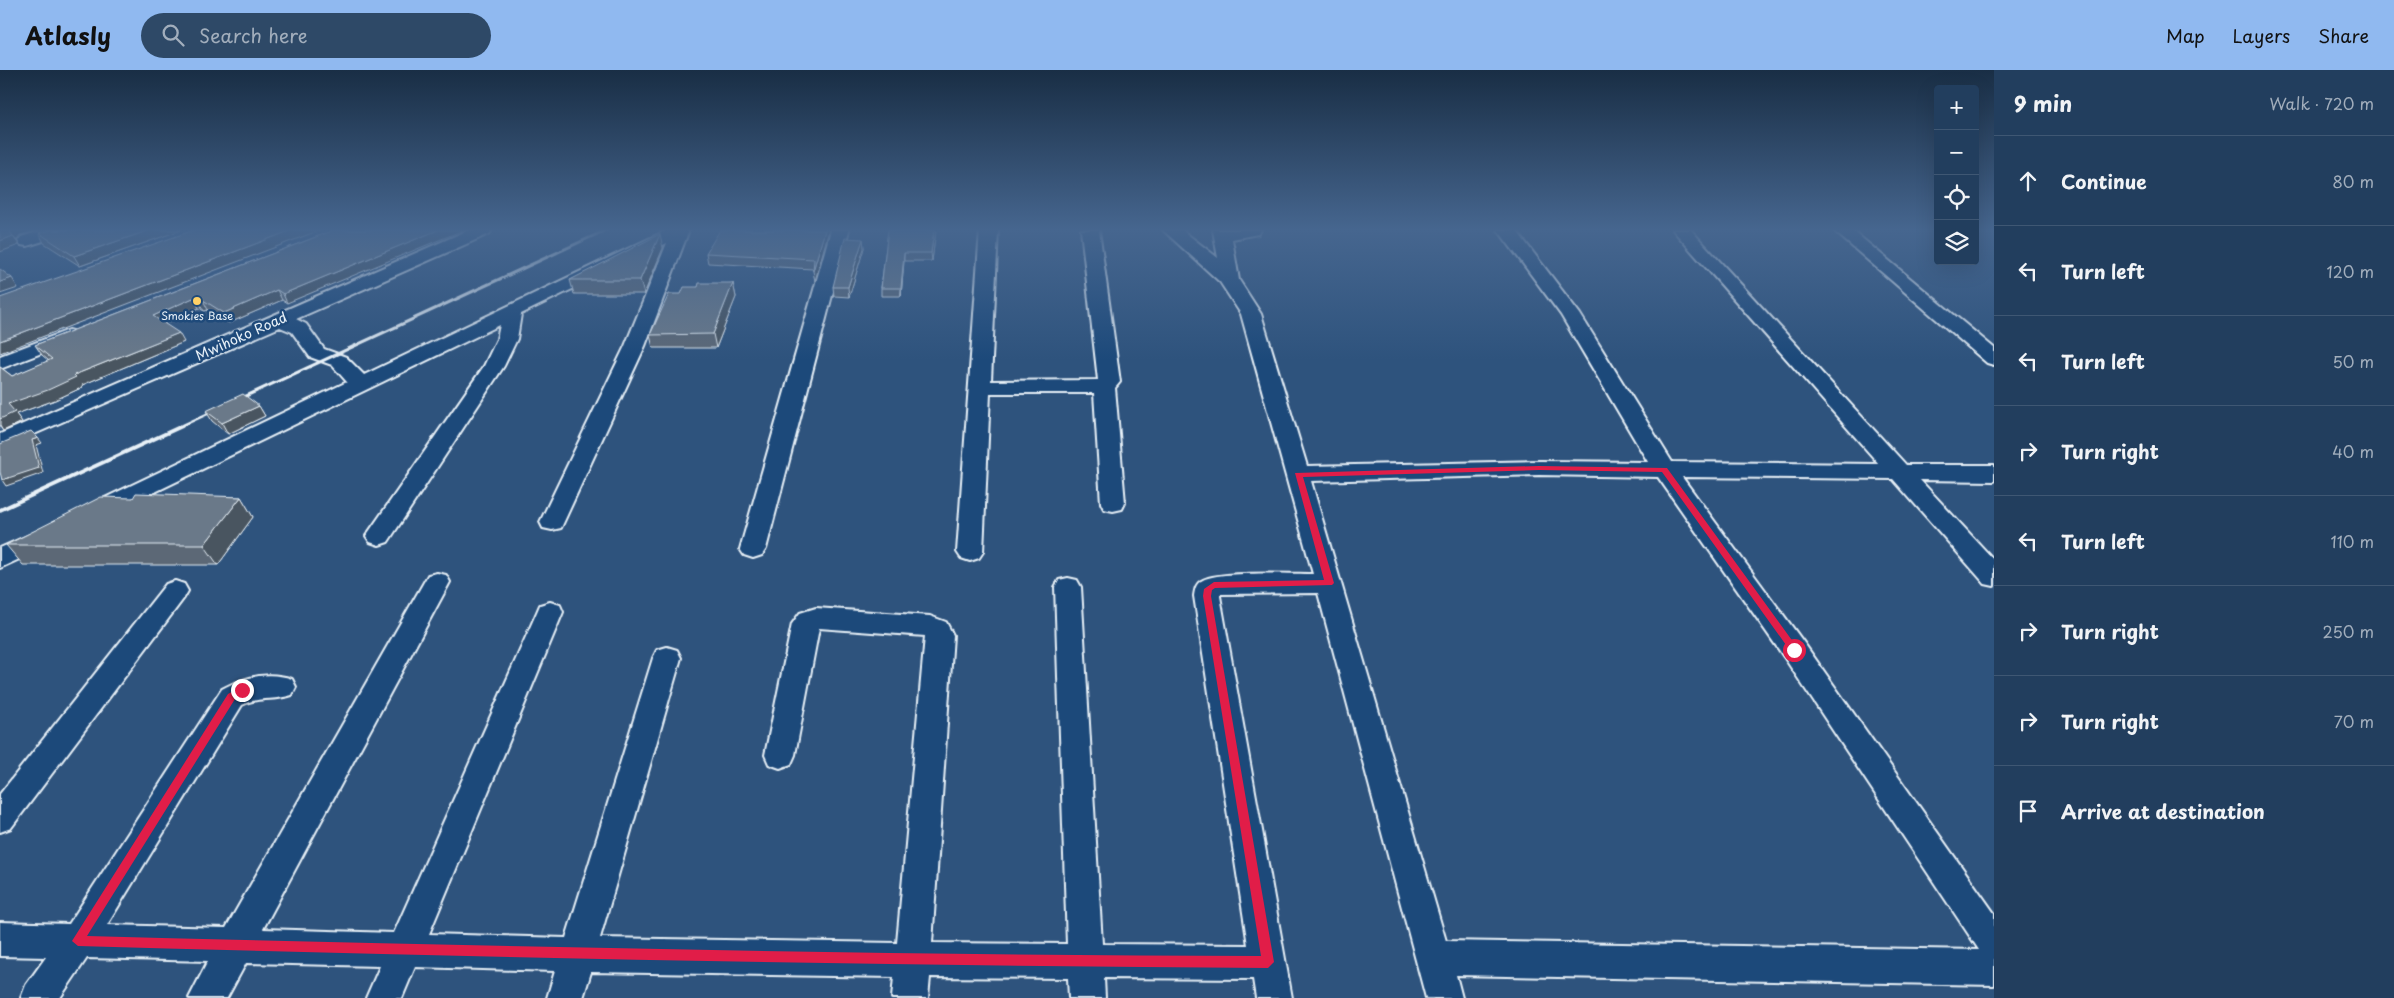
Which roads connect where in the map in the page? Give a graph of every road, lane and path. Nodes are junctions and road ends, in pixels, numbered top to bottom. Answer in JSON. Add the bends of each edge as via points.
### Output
{"nodes":[{"id":1,"x":384,"y":273,"type":"edge"},
{"id":2,"x":591,"y":273,"type":"edge"},
{"id":3,"x":664,"y":273,"type":"edge"},
{"id":4,"x":828,"y":273,"type":"edge"},
{"id":5,"x":986,"y":273,"type":"edge"},
{"id":6,"x":1096,"y":273,"type":"edge"},
{"id":7,"x":1223,"y":273,"type":"edge"},
{"id":8,"x":1229,"y":273,"type":"edge"},
{"id":9,"x":1539,"y":273,"type":"edge"},
{"id":10,"x":1721,"y":273,"type":"edge"},
{"id":11,"x":1895,"y":273,"type":"edge"},
{"id":12,"x":1230,"y":279,"type":"junction"},
{"id":13,"x":512,"y":312,"type":"junction"},
{"id":14,"x":279,"y":319,"type":"junction"},
{"id":15,"x":83,"y":331,"type":"edge"},
{"id":16,"x":1994,"y":359,"type":"edge"},
{"id":17,"x":0,"y":363,"type":"edge"},
{"id":18,"x":362,"y":384,"type":"junction"},
{"id":19,"x":1104,"y":386,"type":"junction"},
{"id":20,"x":979,"y":387,"type":"junction"},
{"id":21,"x":0,"y":442,"type":"edge"},
{"id":22,"x":1665,"y":470,"type":"junction"},
{"id":23,"x":1899,"y":473,"type":"junction"},
{"id":24,"x":1994,"y":473,"type":"edge"},
{"id":25,"x":1298,"y":474,"type":"junction"},
{"id":26,"x":1113,"y":503,"type":"dead end"},
{"id":27,"x":552,"y":522,"type":"dead end"},
{"id":28,"x":379,"y":536,"type":"dead end"},
{"id":29,"x":753,"y":549,"type":"dead end"},
{"id":30,"x":970,"y":552,"type":"dead end"},
{"id":31,"x":0,"y":559,"type":"edge"},
{"id":32,"x":1994,"y":577,"type":"edge"},
{"id":33,"x":437,"y":582,"type":"dead end"},
{"id":34,"x":1329,"y":583,"type":"junction"},
{"id":35,"x":1068,"y":587,"type":"dead end"},
{"id":36,"x":175,"y":592,"type":"dead end"},
{"id":37,"x":550,"y":612,"type":"dead end"},
{"id":38,"x":667,"y":658,"type":"dead end"},
{"id":39,"x":282,"y":687,"type":"dead end"},
{"id":40,"x":780,"y":755,"type":"dead end"},
{"id":41,"x":0,"y":818,"type":"edge"},
{"id":42,"x":0,"y":939,"type":"edge"},
{"id":43,"x":78,"y":941,"type":"junction"},
{"id":44,"x":1994,"y":942,"type":"edge"},
{"id":45,"x":236,"y":946,"type":"junction"},
{"id":46,"x":406,"y":951,"type":"junction"},
{"id":47,"x":579,"y":955,"type":"junction"},
{"id":48,"x":1434,"y":958,"type":"junction"},
{"id":49,"x":914,"y":960,"type":"junction"},
{"id":50,"x":1086,"y":960,"type":"junction"},
{"id":51,"x":1268,"y":962,"type":"junction"},
{"id":52,"x":1994,"y":968,"type":"edge"},
{"id":53,"x":39,"y":998,"type":"edge"},
{"id":54,"x":207,"y":998,"type":"edge"},
{"id":55,"x":384,"y":998,"type":"edge"},
{"id":56,"x":565,"y":998,"type":"edge"},
{"id":57,"x":910,"y":998,"type":"edge"},
{"id":58,"x":1087,"y":998,"type":"edge"},
{"id":59,"x":1274,"y":998,"type":"edge"},
{"id":60,"x":1444,"y":998,"type":"edge"}],
"edges":[{"from":1,"to":14,"type":"street","name":"Mwihoko Road"},
{"from":2,"to":13,"type":"street"},
{"from":3,"to":27,"type":"street","via":[[635,346]]},
{"from":4,"to":29,"type":"street"},
{"from":5,"to":20,"type":"street"},
{"from":6,"to":19,"type":"street","via":[[1110,382]]},
{"from":7,"to":12,"type":"street"},
{"from":8,"to":12,"type":"street"},
{"from":9,"to":22,"type":"street","via":[[1570,314]]},
{"from":10,"to":23,"type":"street"},
{"from":11,"to":16,"type":"street"},
{"from":12,"to":25,"type":"street","via":[[1252,314]]},
{"from":13,"to":18,"type":"street"},
{"from":13,"to":28,"type":"street","via":[[507,339],[494,366]]},
{"from":14,"to":18,"type":"street","via":[[299,328],[317,353],[339,361]]},
{"from":14,"to":21,"type":"street","name":"Mwihoko Road"},
{"from":15,"to":17,"type":"street"},
{"from":18,"to":31,"type":"street"},
{"from":19,"to":20,"type":"street"},
{"from":19,"to":26,"type":"street"},
{"from":20,"to":30,"type":"street"},
{"from":22,"to":23,"type":"street"},
{"from":22,"to":25,"type":"street","via":[[1539,468]]},
{"from":22,"to":44,"type":"street","via":[[1794,650]]},
{"from":23,"to":24,"type":"street"},
{"from":23,"to":32,"type":"street"},
{"from":25,"to":34,"type":"street"},
{"from":33,"to":45,"type":"street"},
{"from":34,"to":48,"type":"street"},
{"from":34,"to":51,"type":"street","via":[[1214,585],[1208,589]]},
{"from":35,"to":50,"type":"street"},
{"from":36,"to":41,"type":"street"},
{"from":37,"to":46,"type":"street"},
{"from":38,"to":47,"type":"street"},
{"from":39,"to":43,"type":"street","via":[[249,688],[232,697]]},
{"from":40,"to":49,"type":"street","via":[[806,624],[810,620],[930,626],[936,629],[939,635]]},
{"from":42,"to":43,"type":"street"},
{"from":43,"to":45,"type":"street"},
{"from":43,"to":53,"type":"street"},
{"from":45,"to":46,"type":"street"},
{"from":45,"to":54,"type":"street"},
{"from":46,"to":47,"type":"street"},
{"from":46,"to":55,"type":"street"},
{"from":47,"to":49,"type":"street"},
{"from":47,"to":56,"type":"street"},
{"from":48,"to":52,"type":"street"},
{"from":48,"to":60,"type":"street"},
{"from":49,"to":50,"type":"street"},
{"from":49,"to":57,"type":"street"},
{"from":50,"to":51,"type":"street"},
{"from":50,"to":58,"type":"street"},
{"from":51,"to":59,"type":"street"}]}
